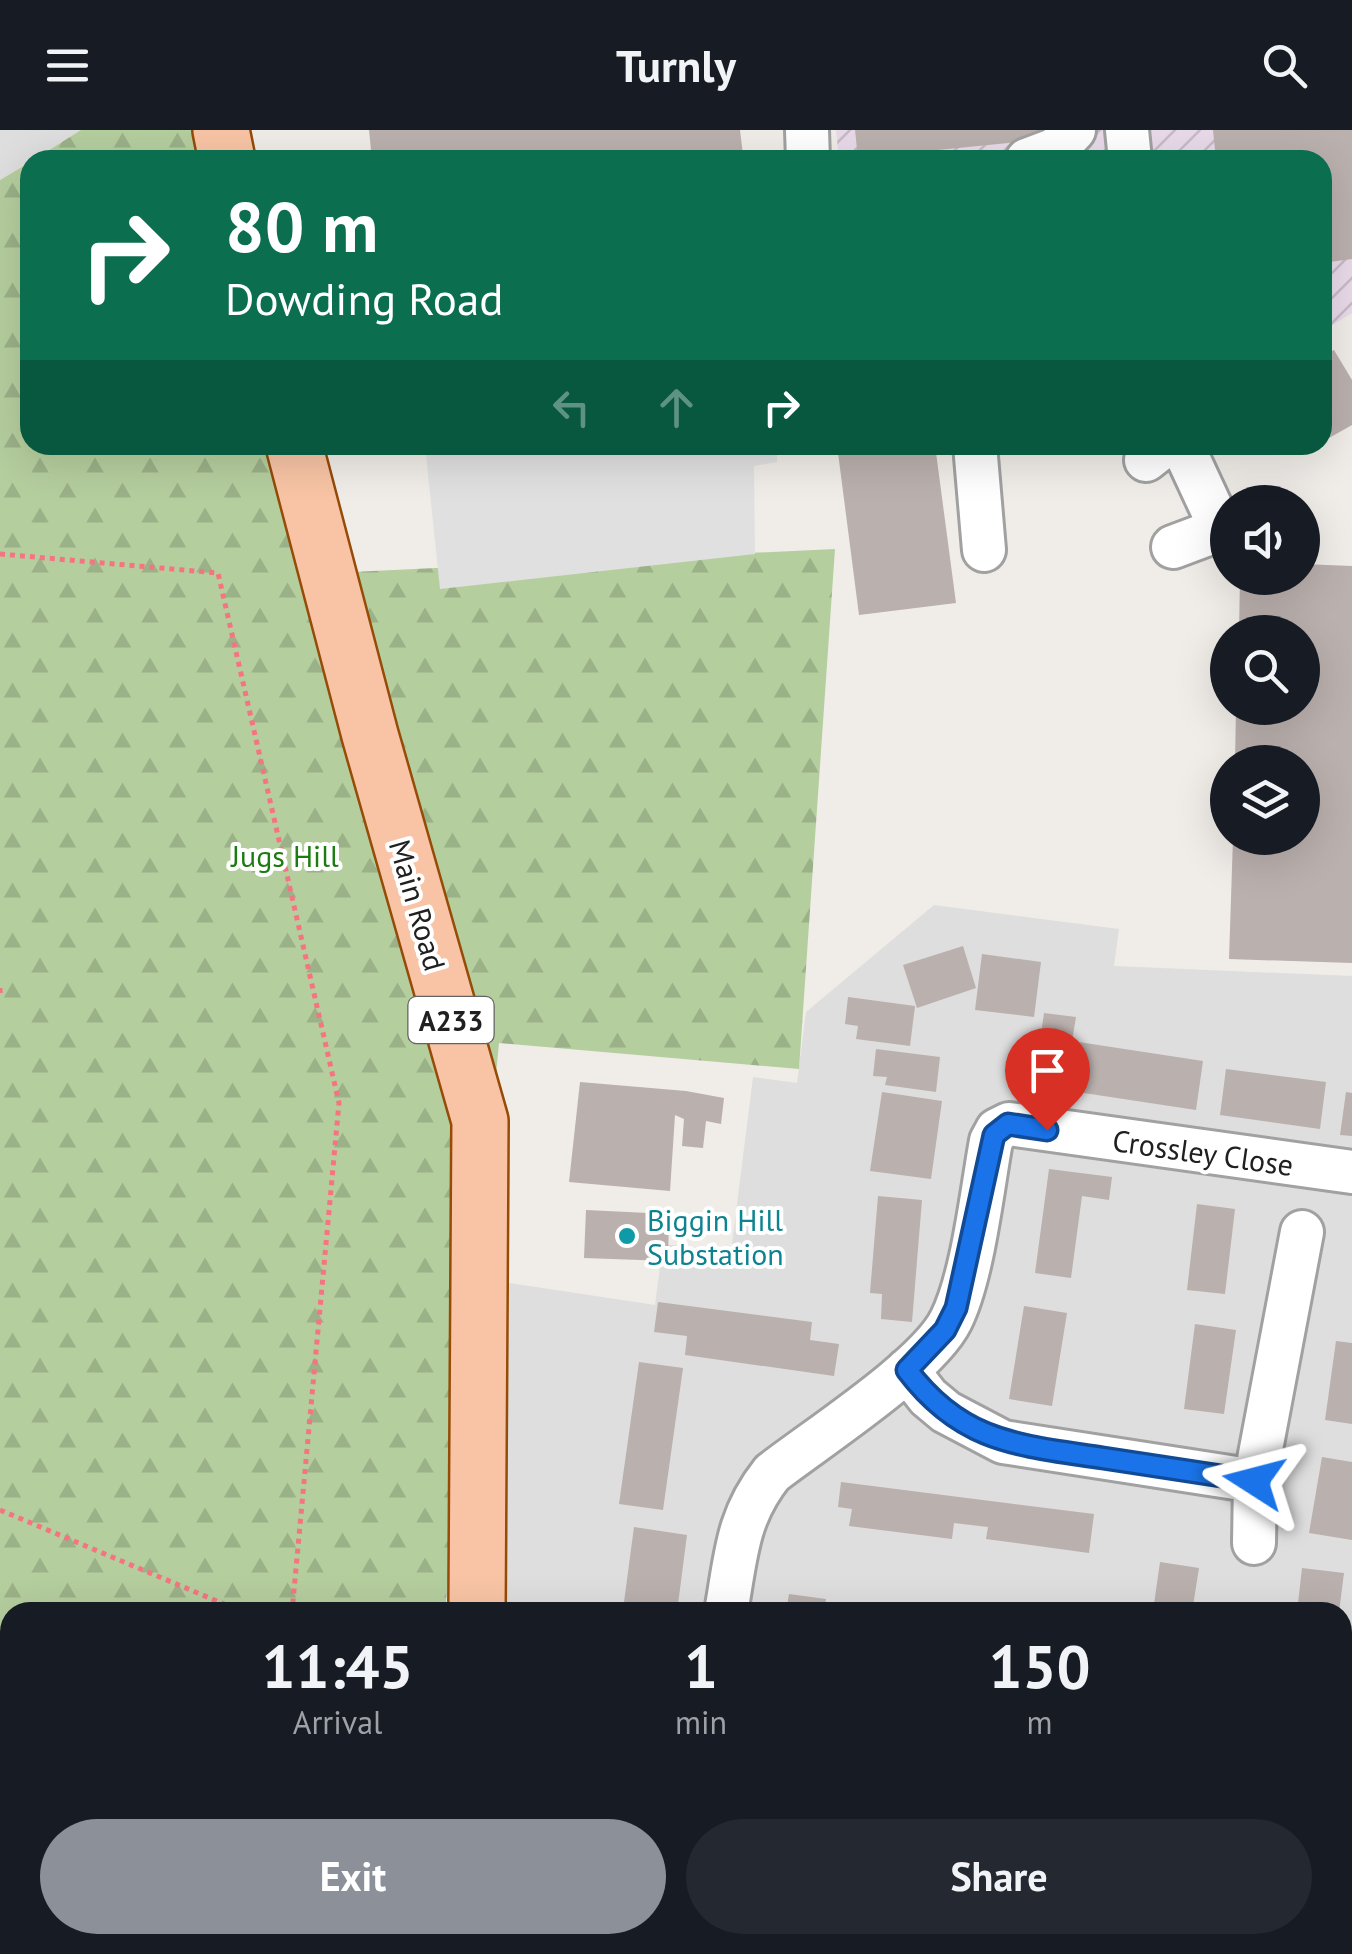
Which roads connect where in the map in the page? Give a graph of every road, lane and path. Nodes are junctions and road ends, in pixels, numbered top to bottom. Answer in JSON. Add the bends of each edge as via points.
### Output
{"nodes":[{"id":1,"x":1074,"y":130,"type":"edge"},
{"id":2,"x":1053,"y":150,"type":"edge"},
{"id":3,"x":297,"y":455,"type":"edge"},
{"id":4,"x":976,"y":455,"type":"edge"},
{"id":5,"x":1168,"y":455,"type":"edge"},
{"id":6,"x":1173,"y":546,"type":"dead end"},
{"id":7,"x":984,"y":550,"type":"dead end"},
{"id":8,"x":0,"y":554,"type":"edge"},
{"id":9,"x":1352,"y":1172,"type":"edge"},
{"id":10,"x":1302,"y":1232,"type":"dead end"},
{"id":11,"x":907,"y":1370,"type":"junction"},
{"id":12,"x":1254,"y":1481,"type":"junction"},
{"id":13,"x":0,"y":1510,"type":"edge"},
{"id":14,"x":1254,"y":1543,"type":"dead end"},
{"id":15,"x":219,"y":1602,"type":"edge"},
{"id":16,"x":293,"y":1602,"type":"edge"},
{"id":17,"x":477,"y":1602,"type":"edge"},
{"id":18,"x":728,"y":1602,"type":"edge"}],
"edges":[{"from":1,"to":2,"type":"street"},
{"from":3,"to":17,"type":"main road","name":"Main Road","number":"A233","via":[[480,1121]]},
{"from":4,"to":7,"type":"street"},
{"from":5,"to":6,"type":"street","via":[[1221,529]]},
{"from":8,"to":16,"type":"path","via":[[218,574],[339,1102]]},
{"from":9,"to":11,"type":"street","name":"Crossley Close","via":[[1008,1124],[991,1140],[956,1308],[945,1330]]},
{"from":10,"to":12,"type":"street"},
{"from":11,"to":12,"type":"street","via":[[946,1412],[1003,1442]]},
{"from":11,"to":18,"type":"street","via":[[759,1489],[742,1523]]},
{"from":12,"to":14,"type":"street"},
{"from":13,"to":15,"type":"path"}]}
